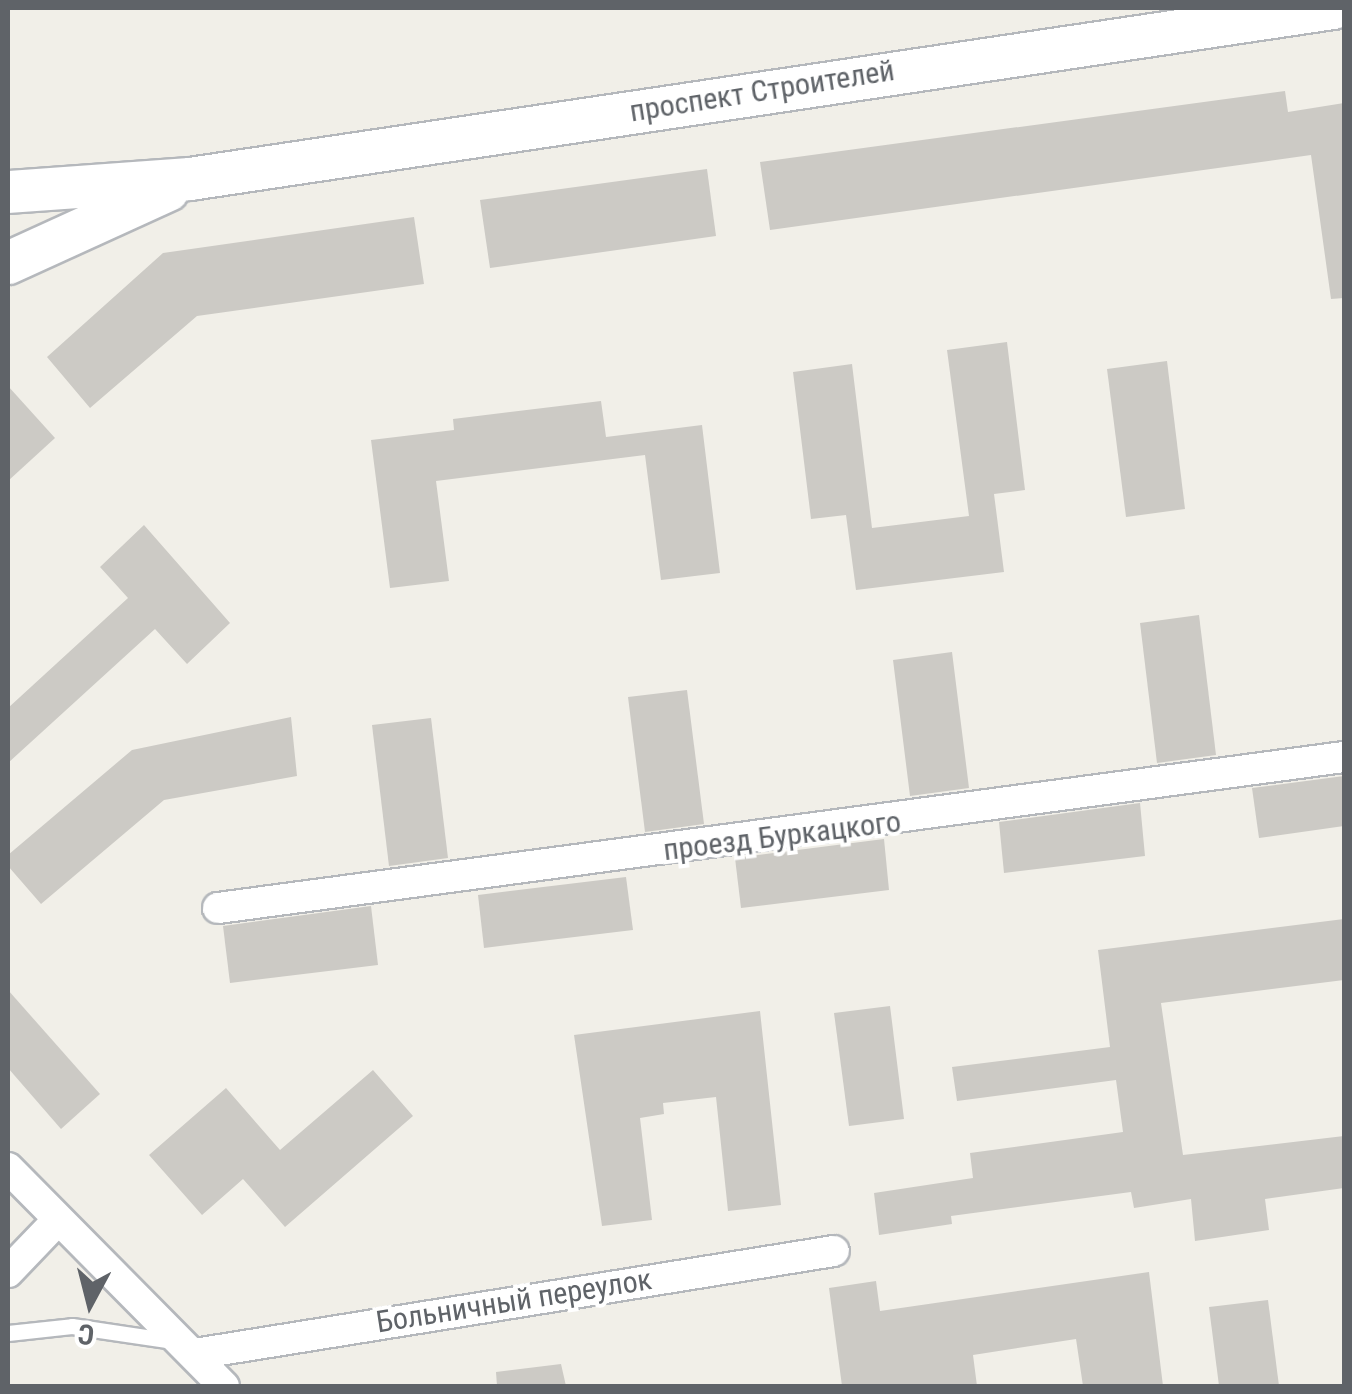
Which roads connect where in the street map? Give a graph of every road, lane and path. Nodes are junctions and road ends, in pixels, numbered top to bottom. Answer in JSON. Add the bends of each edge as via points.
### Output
{"nodes":[{"id":1,"x":1334,"y":8,"type":"edge"},
{"id":2,"x":190,"y":178,"type":"junction"},
{"id":3,"x":8,"y":192,"type":"edge"},
{"id":4,"x":14,"y":266,"type":"edge"},
{"id":5,"x":1344,"y":757,"type":"edge"},
{"id":6,"x":218,"y":908,"type":"dead end"},
{"id":7,"x":8,"y":1168,"type":"edge"},
{"id":8,"x":56,"y":1223,"type":"junction"},
{"id":9,"x":834,"y":1251,"type":"dead end"},
{"id":10,"x":8,"y":1272,"type":"edge"},
{"id":11,"x":8,"y":1333,"type":"edge"},
{"id":12,"x":190,"y":1350,"type":"junction"},
{"id":13,"x":224,"y":1386,"type":"edge"}],
"edges":[{"from":1,"to":2,"type":"street","name":"проспект Строителей"},
{"from":2,"to":3,"type":"street"},
{"from":2,"to":4,"type":"street"},
{"from":5,"to":6,"type":"street","name":"проезд Буркацкого"},
{"from":7,"to":8,"type":"street"},
{"from":8,"to":10,"type":"street"},
{"from":8,"to":12,"type":"street"},
{"from":9,"to":12,"type":"street","name":"Больничный переулок"},
{"from":11,"to":12,"type":"lane","via":[[106,1328]]},
{"from":12,"to":13,"type":"street"}]}
